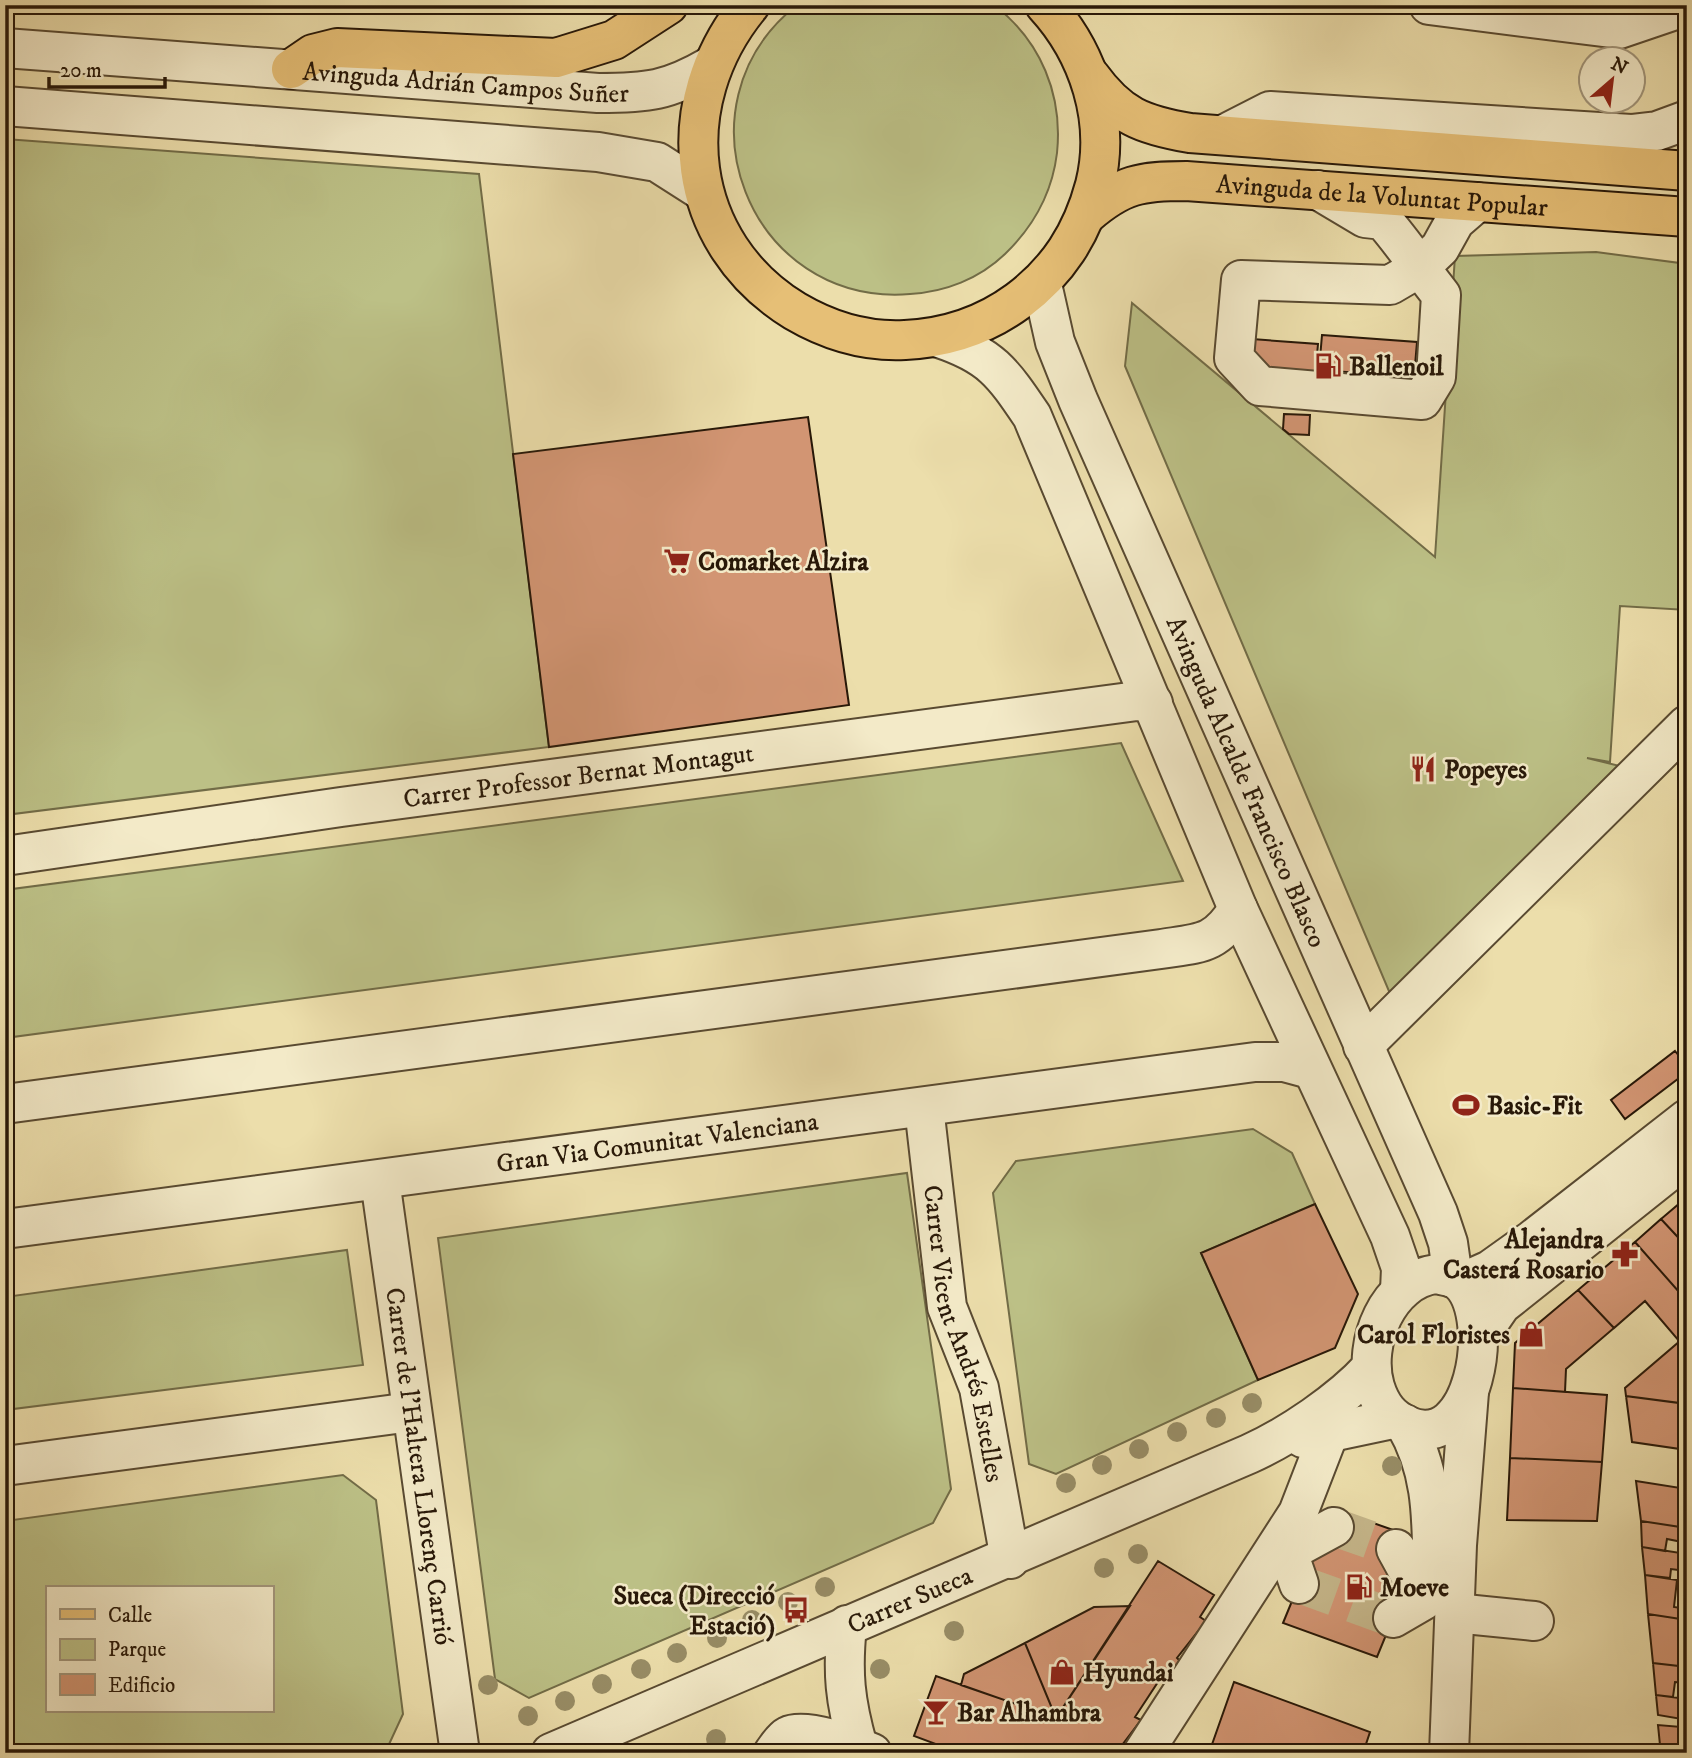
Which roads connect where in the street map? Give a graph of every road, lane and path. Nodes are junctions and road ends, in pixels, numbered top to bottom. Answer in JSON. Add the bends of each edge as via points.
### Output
{"nodes":[{"id":1,"x":668,"y":5,"type":"edge"},
{"id":2,"x":750,"y":5,"type":"edge"},
{"id":3,"x":1045,"y":5,"type":"edge"},
{"id":4,"x":1429,"y":5,"type":"edge"},
{"id":5,"x":1542,"y":5,"type":"edge"},
{"id":6,"x":1687,"y":6,"type":"edge"},
{"id":7,"x":1577,"y":23,"type":"junction"},
{"id":8,"x":5,"y":48,"type":"edge"},
{"id":9,"x":711,"y":66,"type":"junction"},
{"id":10,"x":291,"y":69,"type":"junction"},
{"id":11,"x":1090,"y":76,"type":"junction"},
{"id":12,"x":5,"y":106,"type":"edge"},
{"id":13,"x":1687,"y":120,"type":"edge"},
{"id":14,"x":1223,"y":135,"type":"junction"},
{"id":15,"x":1687,"y":171,"type":"edge"},
{"id":16,"x":1318,"y":190,"type":"junction"},
{"id":17,"x":704,"y":192,"type":"junction"},
{"id":18,"x":1477,"y":202,"type":"junction"},
{"id":19,"x":1087,"y":214,"type":"junction"},
{"id":20,"x":1687,"y":217,"type":"edge"},
{"id":21,"x":1419,"y":268,"type":"junction"},
{"id":22,"x":1042,"y":284,"type":"junction"},
{"id":23,"x":939,"y":338,"type":"junction"},
{"id":24,"x":1153,"y":704,"type":"junction"},
{"id":25,"x":1687,"y":725,"type":"edge"},
{"id":26,"x":5,"y":856,"type":"edge"},
{"id":27,"x":1238,"y":909,"type":"junction"},
{"id":28,"x":1363,"y":1046,"type":"junction"},
{"id":29,"x":1310,"y":1069,"type":"junction"},
{"id":30,"x":5,"y":1104,"type":"edge"},
{"id":31,"x":924,"y":1107,"type":"junction"},
{"id":32,"x":1687,"y":1119,"type":"edge"},
{"id":33,"x":1687,"y":1157,"type":"edge"},
{"id":34,"x":380,"y":1180,"type":"junction"},
{"id":35,"x":959,"y":1189,"type":"dead end"},
{"id":36,"x":5,"y":1229,"type":"edge"},
{"id":37,"x":1457,"y":1280,"type":"junction"},
{"id":38,"x":1400,"y":1292,"type":"junction"},
{"id":39,"x":1479,"y":1337,"type":"junction"},
{"id":40,"x":1371,"y":1368,"type":"junction"},
{"id":41,"x":979,"y":1388,"type":"junction"},
{"id":42,"x":1469,"y":1392,"type":"junction"},
{"id":43,"x":411,"y":1412,"type":"junction"},
{"id":44,"x":1399,"y":1422,"type":"junction"},
{"id":45,"x":1329,"y":1433,"type":"junction"},
{"id":46,"x":1267,"y":1446,"type":"junction"},
{"id":47,"x":5,"y":1466,"type":"edge"},
{"id":48,"x":1334,"y":1527,"type":"dead end"},
{"id":49,"x":1396,"y":1549,"type":"dead end"},
{"id":50,"x":1010,"y":1559,"type":"junction"},
{"id":51,"x":1293,"y":1561,"type":"junction"},
{"id":52,"x":1420,"y":1604,"type":"junction"},
{"id":53,"x":1534,"y":1621,"type":"dead end"},
{"id":54,"x":847,"y":1625,"type":"junction"},
{"id":55,"x":580,"y":1748,"type":"edge"},
{"id":56,"x":865,"y":1750,"type":"edge"},
{"id":57,"x":460,"y":1753,"type":"edge"},
{"id":58,"x":773,"y":1753,"type":"edge"},
{"id":59,"x":1143,"y":1753,"type":"edge"},
{"id":60,"x":1427,"y":1753,"type":"edge"},
{"id":61,"x":1449,"y":1753,"type":"edge"}],
"edges":[{"from":1,"to":10,"type":"main road","via":[[614,40],[556,58],[337,48],[313,54]]},
{"from":2,"to":9,"type":"main road"},
{"from":3,"to":11,"type":"main road","via":[[1064,26]]},
{"from":4,"to":7,"type":"street"},
{"from":5,"to":7,"type":"street","via":[[1571,13]]},
{"from":6,"to":7,"type":"street","via":[[1619,29]]},
{"from":8,"to":10,"type":"street","name":"Avinguda Adrián Campos Suñer"},
{"from":9,"to":10,"type":"street","name":"Avinguda Adrián Campos Suñer","via":[[670,88],[640,93]]},
{"from":9,"to":17,"type":"main road","via":[[698,128]]},
{"from":11,"to":14,"type":"main road","name":"Avinguda de la Voluntat Popular","via":[[1108,101],[1129,116],[1160,128]]},
{"from":11,"to":19,"type":"main road","via":[[1100,122],[1099,168]]},
{"from":12,"to":17,"type":"street","via":[[598,152],[657,162]]},
{"from":13,"to":14,"type":"street","name":"Avinguda de la Voluntat Popular","via":[[1631,134],[1270,111]]},
{"from":14,"to":15,"type":"main road","name":"Avinguda de la Voluntat Popular"},
{"from":16,"to":18,"type":"main road","name":"Avinguda de la Voluntat Popular"},
{"from":16,"to":19,"type":"main road","name":"Avinguda de la Voluntat Popular","via":[[1151,181],[1110,194]]},
{"from":16,"to":21,"type":"street","via":[[1365,218],[1383,220]]},
{"from":17,"to":23,"type":"main road","via":[[728,248],[768,294],[820,326],[879,341]]},
{"from":18,"to":20,"type":"main road","name":"Avinguda de la Voluntat Popular"},
{"from":18,"to":21,"type":"street","via":[[1455,221],[1440,248]]},
{"from":19,"to":22,"type":"main road","via":[[1068,251]]},
{"from":21,"to":21,"type":"street","via":[[1390,285],[1241,280],[1234,358],[1260,386],[1422,400],[1436,377],[1441,295]]},
{"from":22,"to":23,"type":"main road","via":[[995,318]]},
{"from":22,"to":28,"type":"street","name":"Avinguda Alcalde Francisco Blasco","via":[[1055,342],[1078,400]]},
{"from":23,"to":24,"type":"street","name":"Avinguda Alcalde Francisco Blasco","via":[[968,348],[1002,372],[1032,416]]},
{"from":24,"to":26,"type":"street","name":"Carrer Professor Bernat Montagut","via":[[1137,701]]},
{"from":24,"to":27,"type":"street","name":"Avinguda Alcalde Francisco Blasco"},
{"from":25,"to":28,"type":"street"},
{"from":27,"to":29,"type":"street","name":"Avinguda Alcalde Francisco Blasco"},
{"from":27,"to":30,"type":"street","via":[[1207,942],[1172,948]]},
{"from":28,"to":37,"type":"street","name":"Avinguda Alcalde Francisco Blasco","via":[[1438,1213]]},
{"from":29,"to":31,"type":"street","name":"Gran Via Comunitat Valenciana","via":[[1284,1062],[1255,1062]]},
{"from":29,"to":38,"type":"street","name":"Avinguda Alcalde Francisco Blasco","via":[[1390,1236],[1401,1268]]},
{"from":31,"to":34,"type":"street","name":"Gran Via Comunitat Valenciana"},
{"from":31,"to":41,"type":"street","name":"Carrer Vicent Andrés Estelles","via":[[947,1307]]},
{"from":32,"to":37,"type":"street","via":[[1477,1278]]},
{"from":33,"to":39,"type":"street","via":[[1501,1305]]},
{"from":34,"to":36,"type":"street","name":"Gran Via Comunitat Valenciana"},
{"from":34,"to":43,"type":"street","name":"Carrer de l'Haltera Llorenç Carrió"},
{"from":35,"to":41,"type":"street","via":[[979,1347]]},
{"from":37,"to":38,"type":"street","via":[[1436,1273],[1422,1275]]},
{"from":37,"to":39,"type":"street","via":[[1469,1296]]},
{"from":38,"to":40,"type":"street","via":[[1378,1327]]},
{"from":39,"to":42,"type":"street"},
{"from":40,"to":44,"type":"street","via":[[1381,1402]]},
{"from":40,"to":46,"type":"street","name":"Carrer Sueca","via":[[1355,1385]]},
{"from":41,"to":50,"type":"street","name":"Carrer Vicent Andrés Estelles"},
{"from":42,"to":44,"type":"street","via":[[1446,1424],[1432,1431]]},
{"from":42,"to":52,"type":"street"},
{"from":43,"to":47,"type":"street"},
{"from":43,"to":57,"type":"street","name":"Carrer de l'Haltera Llorenç Carrió"},
{"from":44,"to":45,"type":"street","name":"Carrer Sueca"},
{"from":44,"to":52,"type":"street","via":[[1416,1444],[1428,1476]]},
{"from":45,"to":46,"type":"street","name":"Carrer Sueca"},
{"from":45,"to":51,"type":"street","via":[[1304,1501]]},
{"from":46,"to":50,"type":"street","name":"Carrer Sueca"},
{"from":48,"to":51,"type":"street"},
{"from":49,"to":52,"type":"street"},
{"from":50,"to":54,"type":"street","name":"Carrer Sueca"},
{"from":51,"to":59,"type":"street"},
{"from":52,"to":53,"type":"street"},
{"from":52,"to":60,"type":"street"},
{"from":52,"to":61,"type":"street"},
{"from":54,"to":55,"type":"street","name":"Carrer Sueca"},
{"from":54,"to":56,"type":"street","via":[[842,1669],[848,1711]]},
{"from":56,"to":58,"type":"street","via":[[797,1734],[786,1736]]}]}
